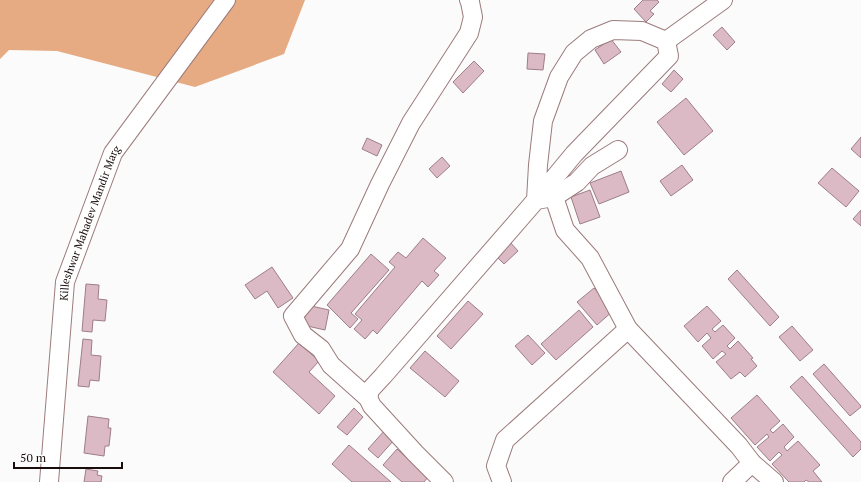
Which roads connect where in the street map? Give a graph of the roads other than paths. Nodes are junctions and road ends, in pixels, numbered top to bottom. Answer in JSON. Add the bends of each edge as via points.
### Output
{"nodes":[{"id":1,"x":226,"y":0,"type":"edge"},
{"id":2,"x":469,"y":0,"type":"edge"},
{"id":3,"x":724,"y":0,"type":"edge"},
{"id":4,"x":666,"y":41,"type":"junction"},
{"id":5,"x":618,"y":150,"type":"dead end"},
{"id":6,"x":543,"y":192,"type":"junction"},
{"id":7,"x":628,"y":329,"type":"junction"},
{"id":8,"x":368,"y":398,"type":"junction"},
{"id":9,"x":752,"y":463,"type":"junction"},
{"id":10,"x":49,"y":482,"type":"edge"},
{"id":11,"x":444,"y":482,"type":"edge"},
{"id":12,"x":502,"y":482,"type":"edge"},
{"id":13,"x":732,"y":482,"type":"edge"},
{"id":14,"x":774,"y":482,"type":"edge"}],
"edges":[{"from":1,"to":10,"type":"street","name":"Killeshwar Mahadev Mandir Marg","via":[[113,153],[105,174],[66,282]]},
{"from":2,"to":8,"type":"street","via":[[473,17],[469,33],[412,123],[350,249],[293,316],[303,335],[321,349],[331,365]]},
{"from":3,"to":4,"type":"street"},
{"from":4,"to":6,"type":"street","via":[[669,56],[574,154]]},
{"from":4,"to":6,"type":"street","via":[[642,31],[613,30],[592,39],[574,53],[559,77],[543,120]]},
{"from":5,"to":6,"type":"street","via":[[592,166],[577,182]]},
{"from":6,"to":7,"type":"street","via":[[566,230],[590,258]]},
{"from":6,"to":8,"type":"street","via":[[370,390]]},
{"from":7,"to":9,"type":"street","via":[[739,446]]},
{"from":7,"to":12,"type":"street","via":[[504,440],[496,466]]},
{"from":8,"to":11,"type":"street","via":[[372,406]]},
{"from":9,"to":13,"type":"street"},
{"from":9,"to":14,"type":"street"}]}
